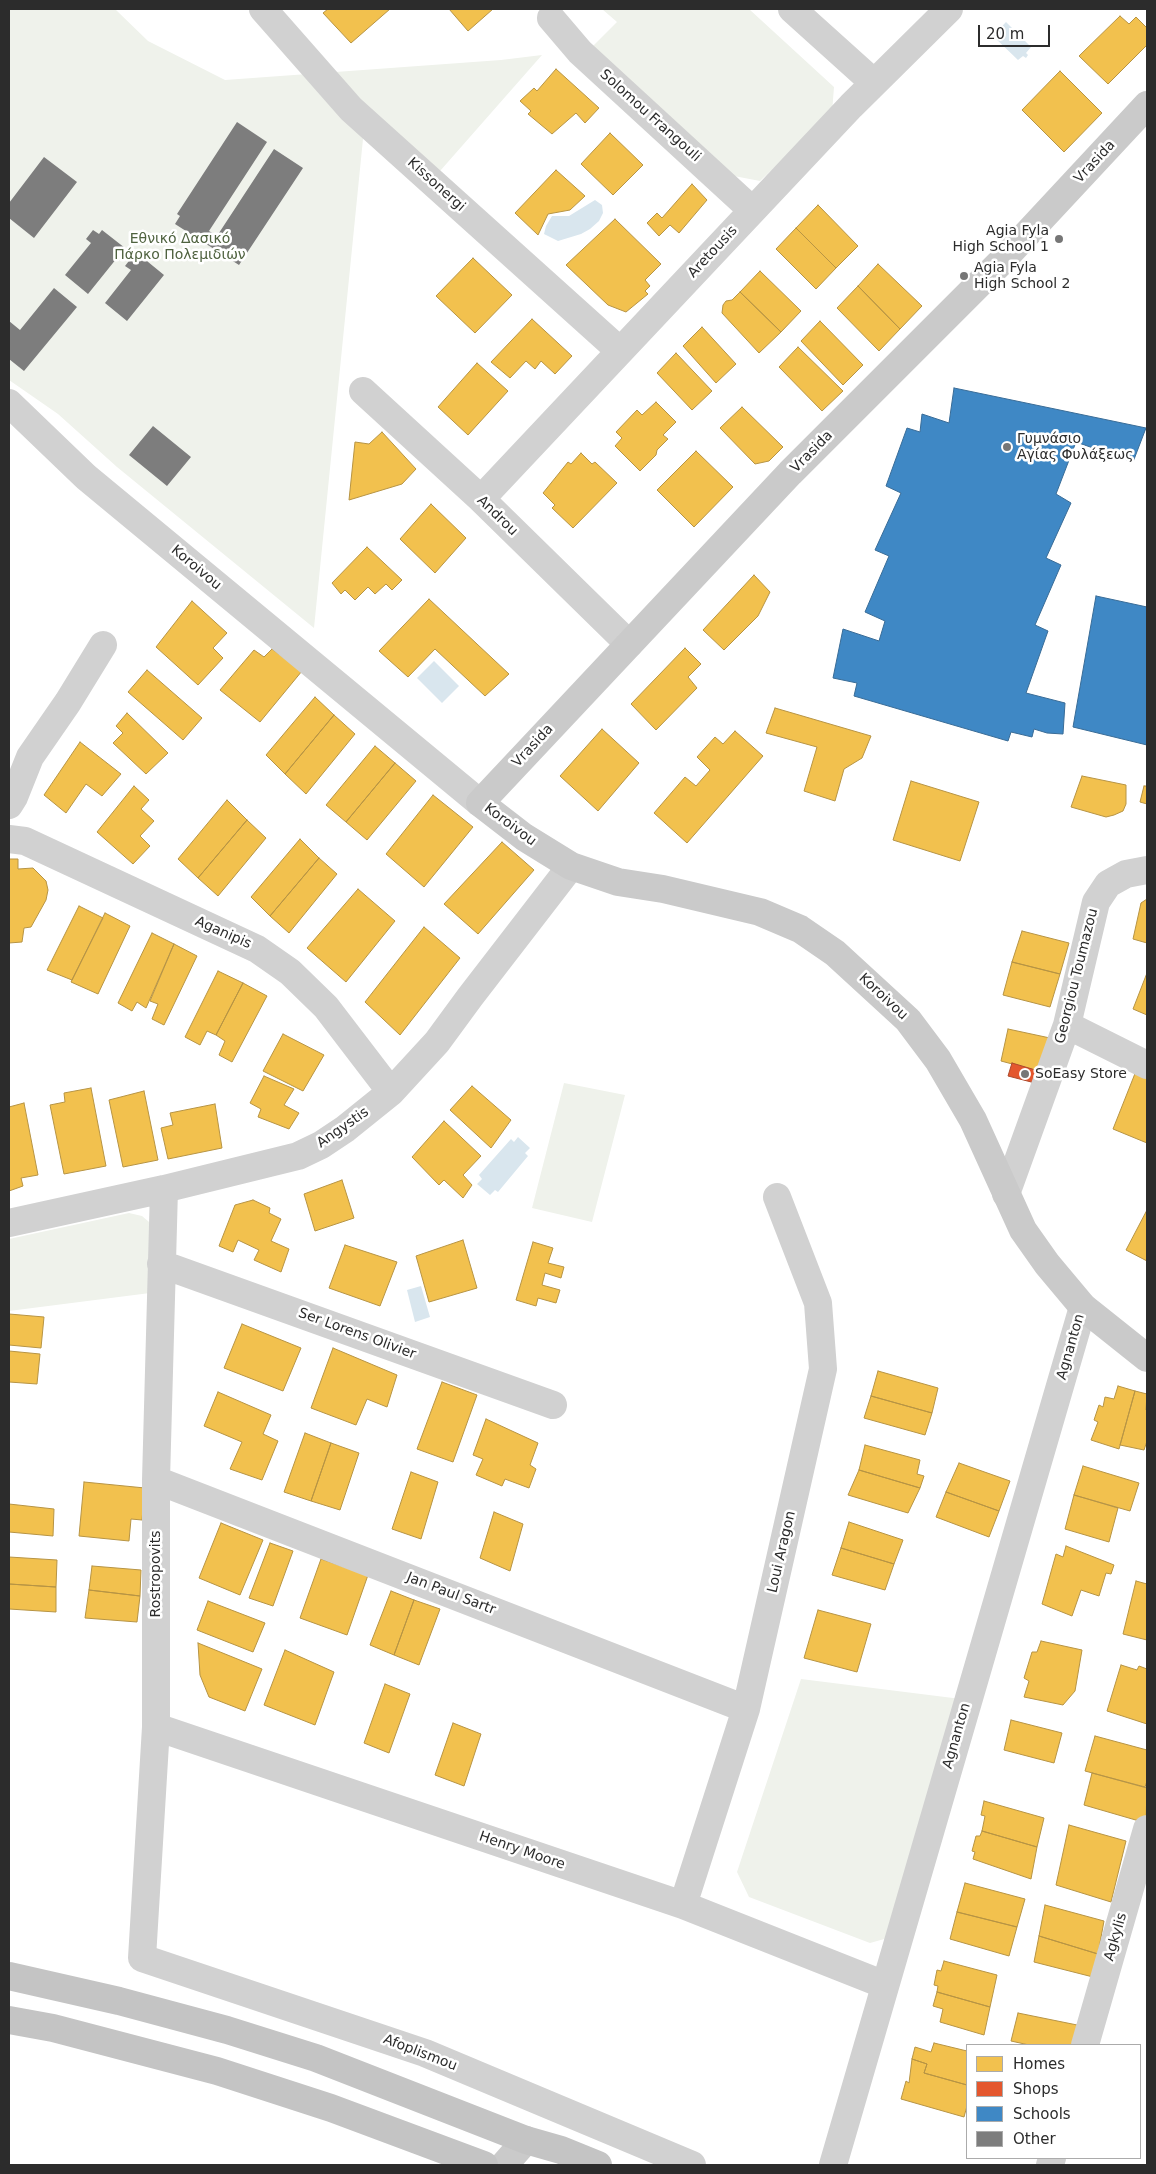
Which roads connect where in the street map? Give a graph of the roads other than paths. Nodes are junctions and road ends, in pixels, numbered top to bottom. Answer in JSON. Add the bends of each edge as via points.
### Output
{"nodes":[{"id":1,"x":263,"y":9,"type":"edge"},
{"id":2,"x":792,"y":9,"type":"edge"},
{"id":3,"x":949,"y":9,"type":"edge"},
{"id":4,"x":550,"y":18,"type":"dead end"},
{"id":5,"x":873,"y":82,"type":"junction"},
{"id":6,"x":1147,"y":105,"type":"edge"},
{"id":7,"x":752,"y":210,"type":"junction"},
{"id":8,"x":620,"y":351,"type":"junction"},
{"id":9,"x":363,"y":391,"type":"dead end"},
{"id":10,"x":9,"y":403,"type":"edge"},
{"id":11,"x":481,"y":499,"type":"junction"},
{"id":12,"x":629,"y":644,"type":"junction"},
{"id":13,"x":103,"y":645,"type":"dead end"},
{"id":14,"x":480,"y":803,"type":"junction"},
{"id":15,"x":9,"y":805,"type":"edge"},
{"id":16,"x":9,"y":839,"type":"edge"},
{"id":17,"x":571,"y":866,"type":"junction"},
{"id":18,"x":1147,"y":870,"type":"edge"},
{"id":19,"x":1067,"y":1025,"type":"junction"},
{"id":20,"x":1147,"y":1065,"type":"edge"},
{"id":21,"x":391,"y":1092,"type":"junction"},
{"id":22,"x":164,"y":1189,"type":"junction"},
{"id":23,"x":1006,"y":1194,"type":"junction"},
{"id":24,"x":777,"y":1197,"type":"dead end"},
{"id":25,"x":9,"y":1223,"type":"edge"},
{"id":26,"x":161,"y":1264,"type":"junction"},
{"id":27,"x":1083,"y":1307,"type":"junction"},
{"id":28,"x":1147,"y":1358,"type":"edge"},
{"id":29,"x":553,"y":1405,"type":"dead end"},
{"id":30,"x":156,"y":1480,"type":"junction"},
{"id":31,"x":746,"y":1709,"type":"junction"},
{"id":32,"x":156,"y":1727,"type":"junction"},
{"id":33,"x":1147,"y":1829,"type":"edge"},
{"id":34,"x":683,"y":1905,"type":"junction"},
{"id":35,"x":142,"y":1958,"type":"joint"},
{"id":36,"x":9,"y":1976,"type":"edge"},
{"id":37,"x":885,"y":1985,"type":"junction"},
{"id":38,"x":9,"y":2020,"type":"edge"},
{"id":39,"x":1085,"y":2044,"type":"edge"},
{"id":40,"x":424,"y":2142,"type":"junction"},
{"id":41,"x":526,"y":2152,"type":"edge"},
{"id":42,"x":440,"y":2165,"type":"edge"},
{"id":43,"x":484,"y":2165,"type":"edge"},
{"id":44,"x":504,"y":2165,"type":"edge"},
{"id":45,"x":598,"y":2165,"type":"edge"},
{"id":46,"x":692,"y":2165,"type":"edge"},
{"id":47,"x":833,"y":2165,"type":"edge"}],
"edges":[{"from":1,"to":8,"type":"street","name":"Kissonergi","via":[[351,109]]},
{"from":2,"to":5,"type":"street"},
{"from":3,"to":5,"type":"street","name":"Aretousis"},
{"from":4,"to":7,"type":"street","name":"Solomou Frangouli","via":[[580,52]]},
{"from":5,"to":7,"type":"street","name":"Aretousis"},
{"from":6,"to":12,"type":"street","name":"Vrasida","via":[[999,264],[790,474]]},
{"from":7,"to":8,"type":"street","name":"Aretousis"},
{"from":8,"to":11,"type":"street","name":"Aretousis"},
{"from":9,"to":11,"type":"street","name":"Androu"},
{"from":10,"to":14,"type":"street","name":"Koroivou","via":[[86,477]]},
{"from":11,"to":12,"type":"street","name":"Androu"},
{"from":12,"to":14,"type":"street","name":"Vrasida"},
{"from":13,"to":15,"type":"street","via":[[30,757]]},
{"from":14,"to":17,"type":"street","name":"Koroivou","via":[[524,837]]},
{"from":16,"to":21,"type":"street","name":"Aganipis","via":[[25,841],[257,949],[290,972],[326,1007]]},
{"from":17,"to":21,"type":"street","name":"Angystis","via":[[437,1042]]},
{"from":17,"to":23,"type":"street","name":"Koroivou","via":[[618,882],[662,888],[760,912],[800,929],[835,953],[908,1020],[938,1060],[973,1120]]},
{"from":18,"to":19,"type":"street","name":"Georgiou Toumazou","via":[[1126,874],[1108,884],[1096,902]]},
{"from":19,"to":20,"type":"street"},
{"from":19,"to":23,"type":"street","name":"Georgiou Toumazou"},
{"from":21,"to":22,"type":"street","name":"Angystis","via":[[345,1129],[298,1156]]},
{"from":22,"to":25,"type":"street","name":"Angystis"},
{"from":22,"to":26,"type":"street","name":"Rostropovits"},
{"from":23,"to":27,"type":"street","name":"Koroivou","via":[[1023,1230]]},
{"from":24,"to":31,"type":"street","name":"Loui Aragon","via":[[818,1303],[823,1369]]},
{"from":26,"to":29,"type":"street","name":"Ser Lorens Olivier"},
{"from":26,"to":30,"type":"street","name":"Rostropovits"},
{"from":27,"to":28,"type":"street","name":"Koroivou"},
{"from":27,"to":37,"type":"street","name":"Agnanton"},
{"from":30,"to":31,"type":"street","name":"Jan Paul Sartr"},
{"from":30,"to":32,"type":"street","name":"Rostropovits"},
{"from":31,"to":34,"type":"street","name":"Loui Aragon"},
{"from":32,"to":34,"type":"street","name":"Henry Moore"},
{"from":32,"to":35,"type":"street","name":"Rostropovits"},
{"from":33,"to":39,"type":"street","name":"Agkylis"},
{"from":34,"to":37,"type":"street","name":"Henry Moore"},
{"from":35,"to":46,"type":"street","name":"Afoplismou","via":[[425,2053]]},
{"from":36,"to":41,"type":"main road","via":[[236,2032],[316,2058]]},
{"from":37,"to":47,"type":"street","name":"Agnanton"},
{"from":38,"to":40,"type":"main road","via":[[53,2028],[218,2071]]},
{"from":40,"to":42,"type":"main road"},
{"from":40,"to":43,"type":"main road"},
{"from":41,"to":44,"type":"street"},
{"from":41,"to":45,"type":"main road","via":[[561,2150]]}]}
